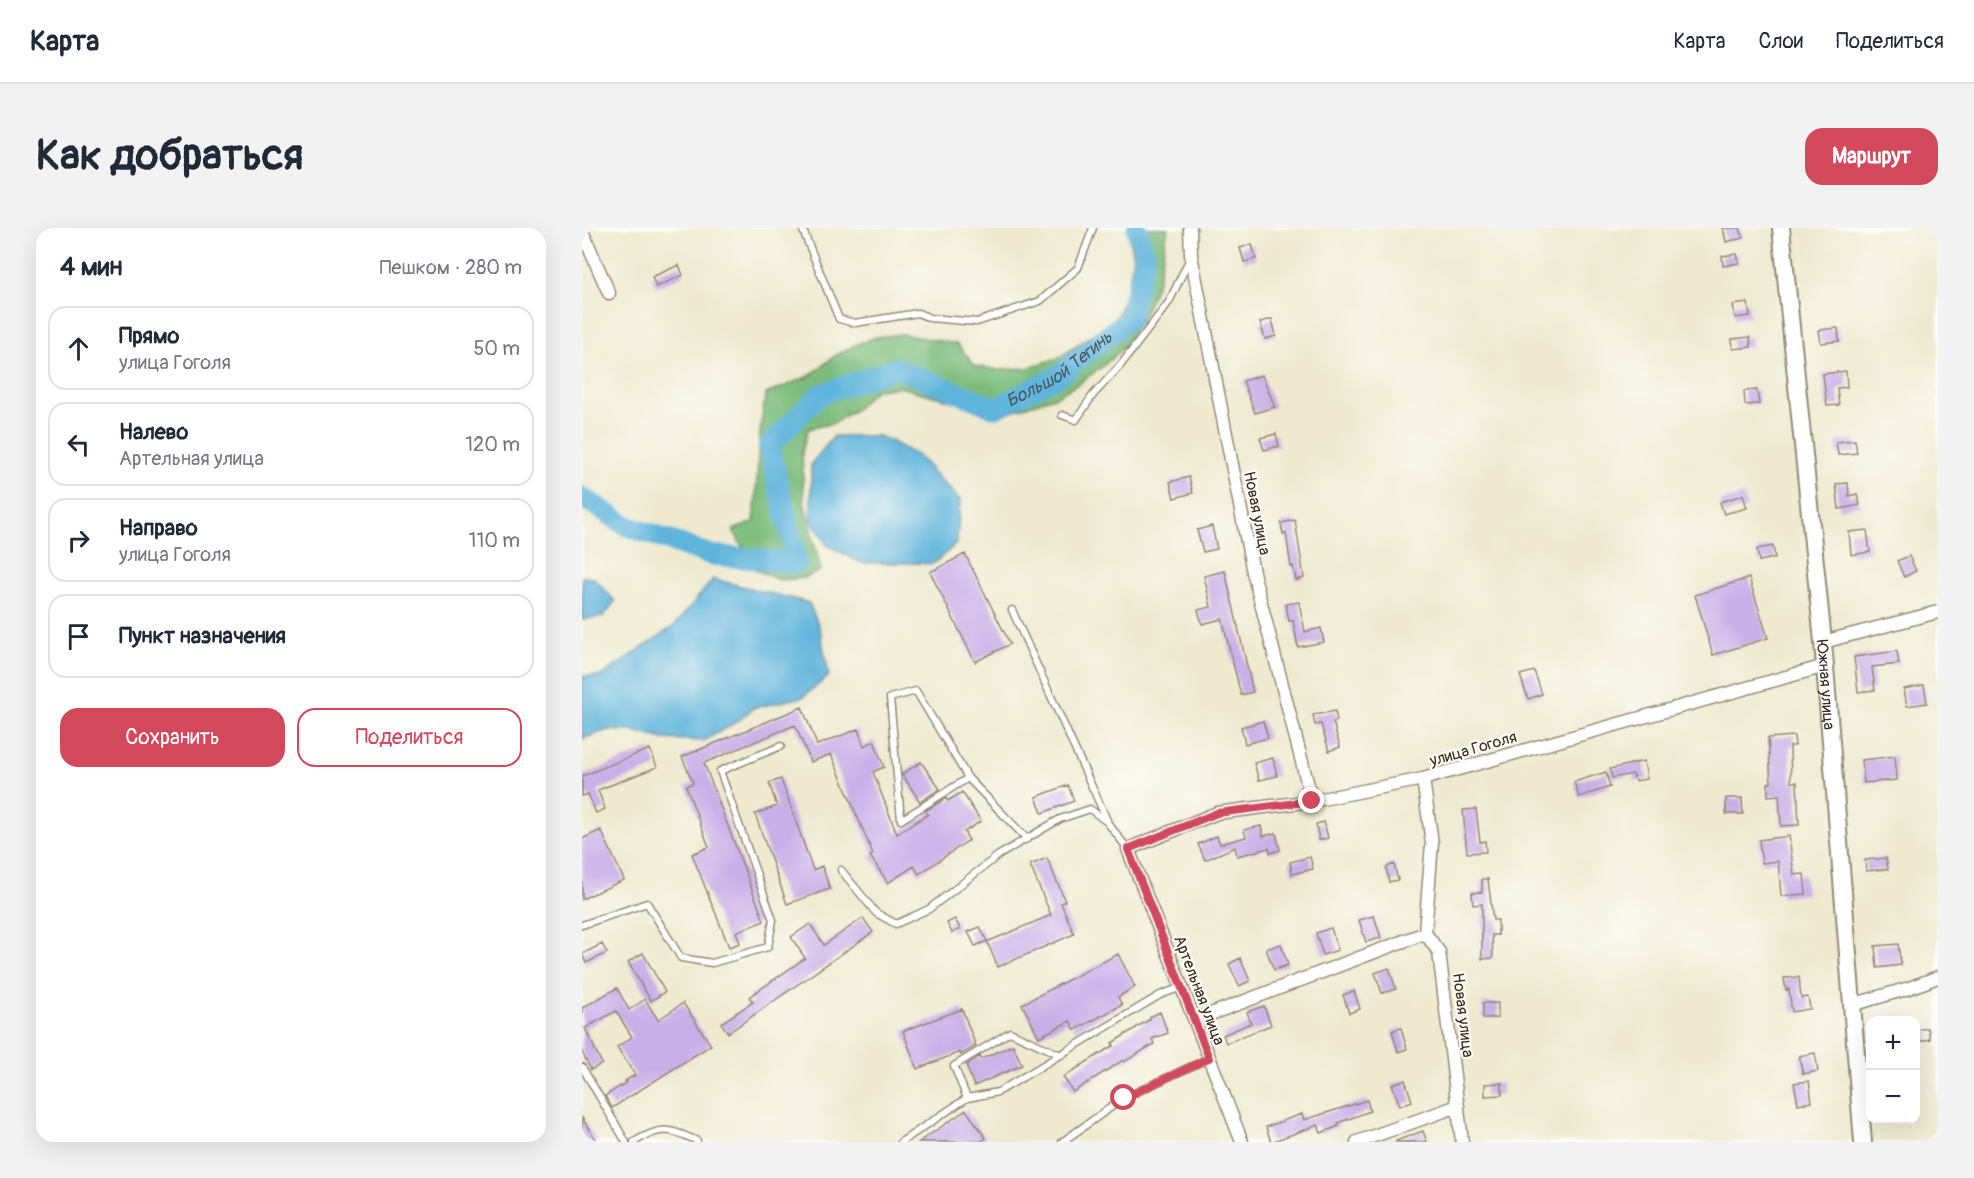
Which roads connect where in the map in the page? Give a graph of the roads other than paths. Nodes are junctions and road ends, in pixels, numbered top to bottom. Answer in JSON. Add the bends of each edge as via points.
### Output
{"nodes":[{"id":1,"x":802,"y":228,"type":"edge"},
{"id":2,"x":1093,"y":228,"type":"edge"},
{"id":3,"x":1190,"y":228,"type":"edge"},
{"id":4,"x":1781,"y":228,"type":"edge"},
{"id":5,"x":582,"y":231,"type":"edge"},
{"id":6,"x":1191,"y":255,"type":"junction"},
{"id":7,"x":609,"y":293,"type":"dead end"},
{"id":8,"x":1062,"y":415,"type":"dead end"},
{"id":9,"x":1012,"y":610,"type":"dead end"},
{"id":10,"x":1938,"y":612,"type":"edge"},
{"id":11,"x":1823,"y":642,"type":"junction"},
{"id":12,"x":1825,"y":666,"type":"junction"},
{"id":13,"x":781,"y":746,"type":"dead end"},
{"id":14,"x":968,"y":778,"type":"junction"},
{"id":15,"x":1423,"y":779,"type":"junction"},
{"id":16,"x":1312,"y":801,"type":"junction"},
{"id":17,"x":1107,"y":822,"type":"junction"},
{"id":18,"x":1027,"y":839,"type":"junction"},
{"id":19,"x":1128,"y":849,"type":"junction"},
{"id":20,"x":841,"y":870,"type":"dead end"},
{"id":21,"x":582,"y":925,"type":"edge"},
{"id":22,"x":1425,"y":933,"type":"junction"},
{"id":23,"x":1938,"y":977,"type":"edge"},
{"id":24,"x":1182,"y":987,"type":"junction"},
{"id":25,"x":1852,"y":1005,"type":"junction"},
{"id":26,"x":1195,"y":1020,"type":"junction"},
{"id":27,"x":1060,"y":1055,"type":"junction"},
{"id":28,"x":1209,"y":1058,"type":"junction"},
{"id":29,"x":582,"y":1066,"type":"edge"},
{"id":30,"x":967,"y":1098,"type":"junction"},
{"id":31,"x":1458,"y":1106,"type":"junction"},
{"id":32,"x":697,"y":1141,"type":"edge"},
{"id":33,"x":626,"y":1142,"type":"edge"},
{"id":34,"x":634,"y":1142,"type":"edge"},
{"id":35,"x":901,"y":1142,"type":"edge"},
{"id":36,"x":1062,"y":1142,"type":"edge"},
{"id":37,"x":1242,"y":1142,"type":"edge"},
{"id":38,"x":1357,"y":1142,"type":"edge"},
{"id":39,"x":1462,"y":1142,"type":"edge"},
{"id":40,"x":1863,"y":1142,"type":"edge"}],
"edges":[{"from":1,"to":2,"type":"lane","via":[[839,319],[855,323],[918,313],[930,318],[977,322],[1040,302],[1078,268]]},
{"from":3,"to":6,"type":"street","name":"Новая улица"},
{"from":4,"to":11,"type":"street","name":"Южная улица"},
{"from":5,"to":7,"type":"street"},
{"from":6,"to":8,"type":"lane","via":[[1169,302],[1120,366],[1076,420]]},
{"from":6,"to":16,"type":"street","name":"Новая улица","via":[[1253,572]]},
{"from":9,"to":17,"type":"lane"},
{"from":10,"to":11,"type":"street"},
{"from":11,"to":12,"type":"street","name":"Южная улица"},
{"from":12,"to":15,"type":"street","name":"улица Гоголя"},
{"from":12,"to":25,"type":"street","name":"Южная улица"},
{"from":13,"to":21,"type":"lane","via":[[720,771],[773,920],[768,947],[712,963],[681,958],[647,903]]},
{"from":14,"to":14,"type":"lane","via":[[916,691],[890,698],[901,820]]},
{"from":14,"to":18,"type":"lane"},
{"from":15,"to":16,"type":"street","name":"улица Гоголя"},
{"from":15,"to":22,"type":"street","via":[[1432,843]]},
{"from":16,"to":19,"type":"street","name":"улица Гоголя","via":[[1217,813]]},
{"from":17,"to":18,"type":"lane","via":[[1090,809],[1060,819]]},
{"from":17,"to":19,"type":"lane"},
{"from":18,"to":20,"type":"lane","via":[[999,855],[929,909],[896,924],[876,912]]},
{"from":19,"to":24,"type":"street","name":"Артельная улица"},
{"from":22,"to":26,"type":"street"},
{"from":22,"to":31,"type":"street","name":"Новая улица","via":[[1439,952]]},
{"from":23,"to":25,"type":"street"},
{"from":24,"to":26,"type":"street","name":"Артельная улица"},
{"from":24,"to":27,"type":"lane","via":[[1160,995]]},
{"from":25,"to":40,"type":"street","name":"Южная улица"},
{"from":26,"to":28,"type":"street","name":"Артельная улица"},
{"from":27,"to":30,"type":"lane","via":[[998,1092]]},
{"from":27,"to":30,"type":"lane","via":[[1010,1032],[954,1066]]},
{"from":28,"to":36,"type":"lane","via":[[1124,1098]]},
{"from":28,"to":37,"type":"street","name":"Артельная улица"},
{"from":29,"to":33,"type":"lane"},
{"from":30,"to":35,"type":"lane"},
{"from":31,"to":38,"type":"street"},
{"from":31,"to":39,"type":"street","name":"Новая улица"},
{"from":32,"to":34,"type":"lane","via":[[676,1131],[651,1132]]}]}
